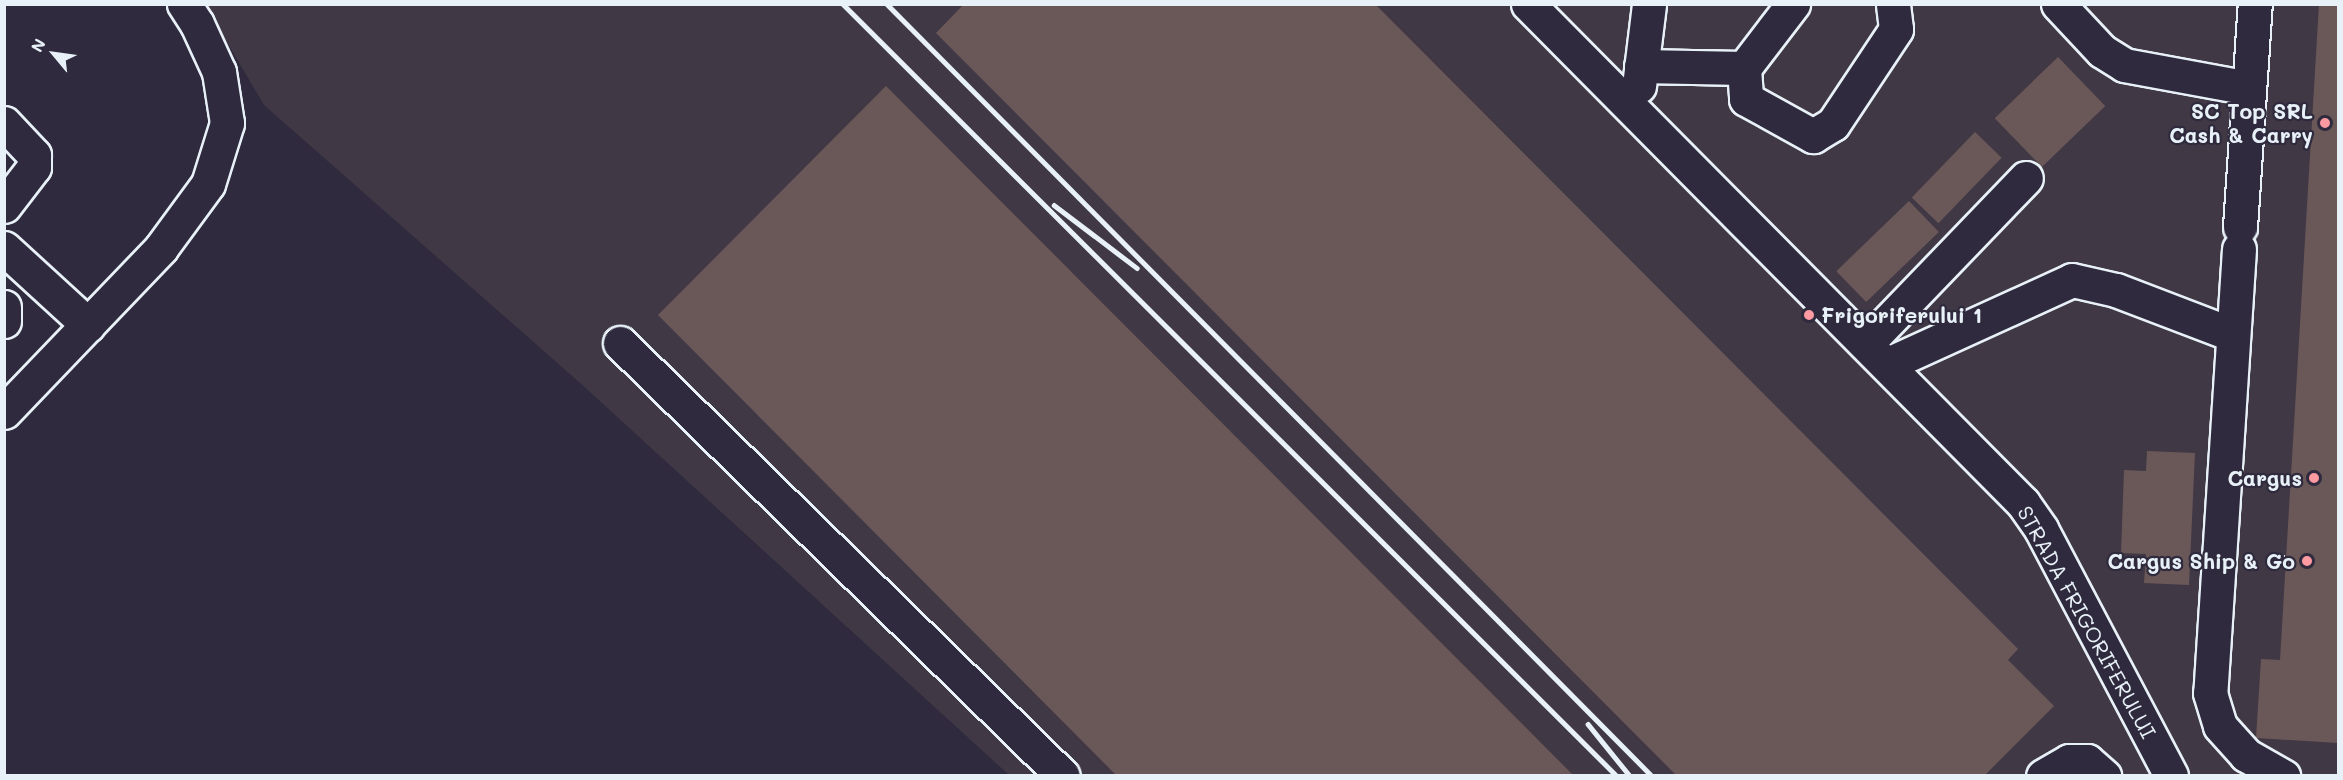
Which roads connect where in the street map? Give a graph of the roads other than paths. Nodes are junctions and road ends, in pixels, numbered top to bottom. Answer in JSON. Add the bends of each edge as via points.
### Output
{"nodes":[{"id":1,"x":184,"y":4,"type":"edge"},
{"id":2,"x":1528,"y":4,"type":"edge"},
{"id":3,"x":1649,"y":4,"type":"edge"},
{"id":4,"x":1792,"y":4,"type":"edge"},
{"id":5,"x":1893,"y":4,"type":"edge"},
{"id":6,"x":2058,"y":4,"type":"edge"},
{"id":7,"x":2255,"y":4,"type":"edge"},
{"id":8,"x":1641,"y":66,"type":"junction"},
{"id":9,"x":1744,"y":68,"type":"junction"},
{"id":10,"x":2249,"y":88,"type":"junction"},
{"id":11,"x":1640,"y":118,"type":"junction"},
{"id":12,"x":4,"y":123,"type":"edge"},
{"id":13,"x":2026,"y":178,"type":"dead end"},
{"id":14,"x":4,"y":206,"type":"edge"},
{"id":15,"x":4,"y":248,"type":"edge"},
{"id":16,"x":4,"y":307,"type":"edge"},
{"id":17,"x":4,"y":321,"type":"edge"},
{"id":18,"x":88,"y":326,"type":"junction"},
{"id":19,"x":2231,"y":334,"type":"junction"},
{"id":20,"x":620,"y":344,"type":"dead end"},
{"id":21,"x":1877,"y":354,"type":"junction"},
{"id":22,"x":4,"y":412,"type":"edge"},
{"id":23,"x":1063,"y":776,"type":"edge"},
{"id":24,"x":2043,"y":776,"type":"edge"},
{"id":25,"x":2104,"y":776,"type":"edge"},
{"id":26,"x":2171,"y":776,"type":"edge"},
{"id":27,"x":2283,"y":776,"type":"edge"}],
"edges":[{"from":1,"to":18,"type":"street","via":[[219,72],[227,123],[208,184],[161,248]]},
{"from":2,"to":11,"type":"street","name":"STRADA FRIGORIFERULUI"},
{"from":3,"to":8,"type":"street"},
{"from":4,"to":9,"type":"street"},
{"from":5,"to":9,"type":"street","via":[[1896,29],[1833,124],[1813,136],[1746,99]]},
{"from":6,"to":10,"type":"street","via":[[2102,51],[2124,65]]},
{"from":7,"to":10,"type":"street"},
{"from":8,"to":9,"type":"street"},
{"from":8,"to":11,"type":"street"},
{"from":10,"to":19,"type":"street"},
{"from":11,"to":21,"type":"street","name":"STRADA FRIGORIFERULUI"},
{"from":12,"to":14,"type":"street","via":[[34,155],[34,167]]},
{"from":13,"to":21,"type":"street"},
{"from":15,"to":18,"type":"street"},
{"from":16,"to":17,"type":"street"},
{"from":18,"to":22,"type":"street"},
{"from":19,"to":21,"type":"street","via":[[2116,290],[2072,280]]},
{"from":19,"to":27,"type":"street","via":[[2210,693],[2220,726],[2246,755]]},
{"from":20,"to":23,"type":"street"},
{"from":21,"to":26,"type":"street","name":"STRADA FRIGORIFERULUI","via":[[2023,503],[2041,529]]},
{"from":24,"to":25,"type":"street","via":[[2069,761],[2087,761]]}]}
